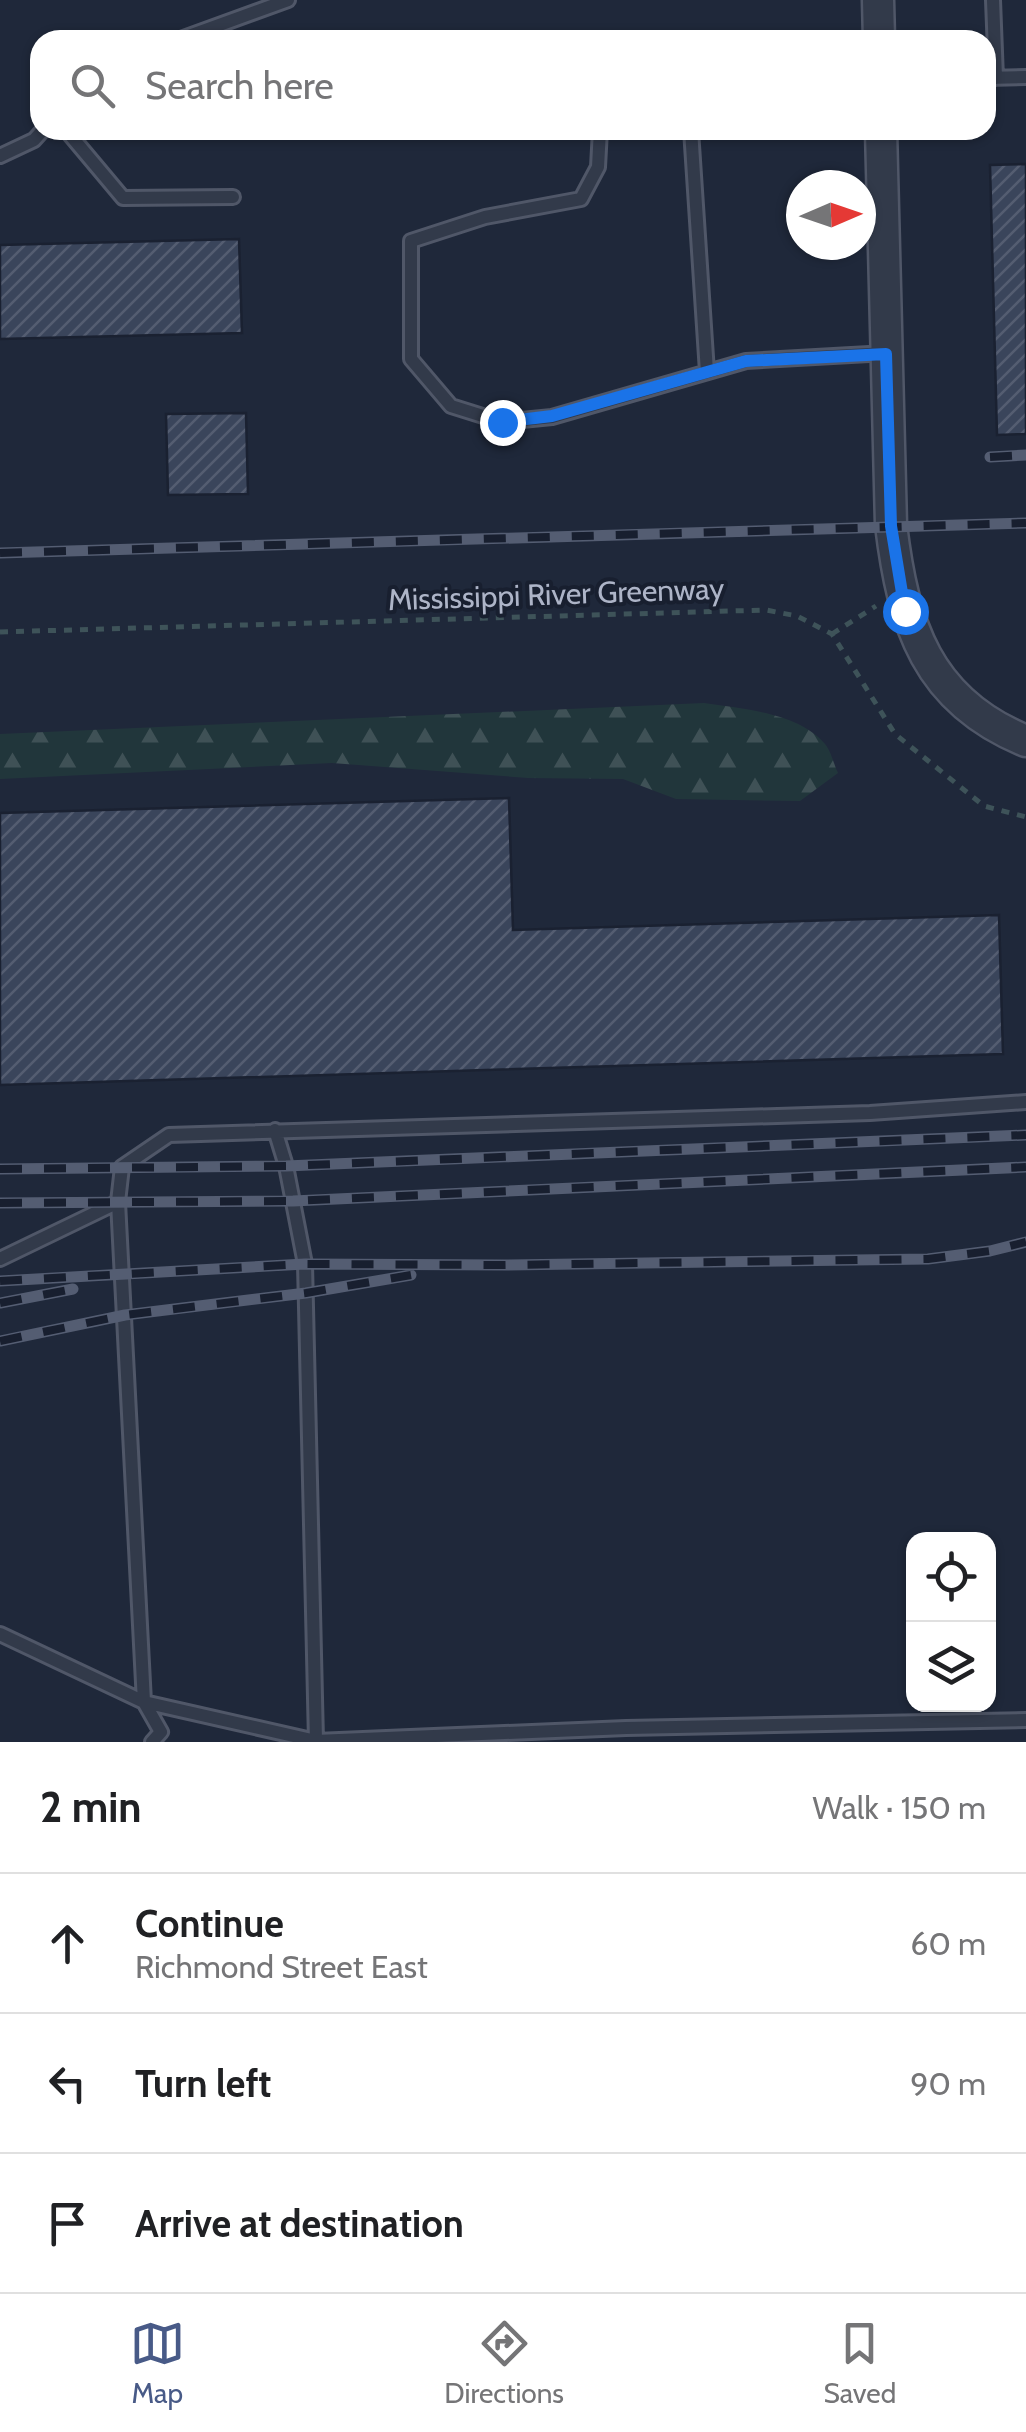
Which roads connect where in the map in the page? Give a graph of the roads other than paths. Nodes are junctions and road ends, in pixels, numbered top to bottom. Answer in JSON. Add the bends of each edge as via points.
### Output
{"nodes":[{"id":1,"x":288,"y":0,"type":"edge"},
{"id":2,"x":878,"y":0,"type":"edge"},
{"id":3,"x":992,"y":0,"type":"edge"},
{"id":4,"x":206,"y":30,"type":"edge"},
{"id":5,"x":879,"y":30,"type":"edge"},
{"id":6,"x":992,"y":30,"type":"edge"},
{"id":7,"x":1026,"y":77,"type":"edge"},
{"id":8,"x":996,"y":78,"type":"edge"},
{"id":9,"x":34,"y":140,"type":"edge"},
{"id":10,"x":74,"y":140,"type":"edge"},
{"id":11,"x":599,"y":140,"type":"edge"},
{"id":12,"x":692,"y":140,"type":"edge"},
{"id":13,"x":881,"y":140,"type":"edge"},
{"id":14,"x":0,"y":156,"type":"edge"},
{"id":15,"x":234,"y":198,"type":"dead end"},
{"id":16,"x":886,"y":354,"type":"junction"},
{"id":17,"x":707,"y":372,"type":"junction"},
{"id":18,"x":1026,"y":741,"type":"edge"},
{"id":19,"x":1026,"y":1102,"type":"edge"},
{"id":20,"x":275,"y":1130,"type":"junction"},
{"id":21,"x":118,"y":1202,"type":"junction"},
{"id":22,"x":0,"y":1259,"type":"edge"},
{"id":23,"x":0,"y":1634,"type":"edge"},
{"id":24,"x":144,"y":1702,"type":"junction"},
{"id":25,"x":1026,"y":1720,"type":"edge"},
{"id":26,"x":626,"y":1735,"type":"edge"},
{"id":27,"x":316,"y":1741,"type":"edge"},
{"id":28,"x":152,"y":1742,"type":"edge"}],
"edges":[{"from":1,"to":4,"type":"lane"},
{"from":2,"to":5,"type":"street"},
{"from":3,"to":6,"type":"lane"},
{"from":7,"to":8,"type":"lane"},
{"from":9,"to":14,"type":"lane"},
{"from":10,"to":15,"type":"lane","via":[[123,198]]},
{"from":11,"to":17,"type":"lane","via":[[598,167],[582,198],[411,240],[411,359],[451,406],[502,422],[552,416]]},
{"from":12,"to":17,"type":"lane"},
{"from":13,"to":16,"type":"street"},
{"from":16,"to":17,"type":"lane","via":[[746,361]]},
{"from":16,"to":18,"type":"street","via":[[891,526],[900,590],[942,683],[967,709]]},
{"from":19,"to":20,"type":"lane","via":[[870,1113]]},
{"from":20,"to":21,"type":"lane","via":[[169,1135],[122,1167]]},
{"from":20,"to":27,"type":"lane","via":[[305,1264]]},
{"from":21,"to":22,"type":"lane"},
{"from":21,"to":24,"type":"lane"},
{"from":23,"to":24,"type":"lane"},
{"from":24,"to":27,"type":"lane"},
{"from":24,"to":28,"type":"lane","via":[[160,1732]]},
{"from":25,"to":26,"type":"lane"},
{"from":26,"to":27,"type":"lane"}]}
